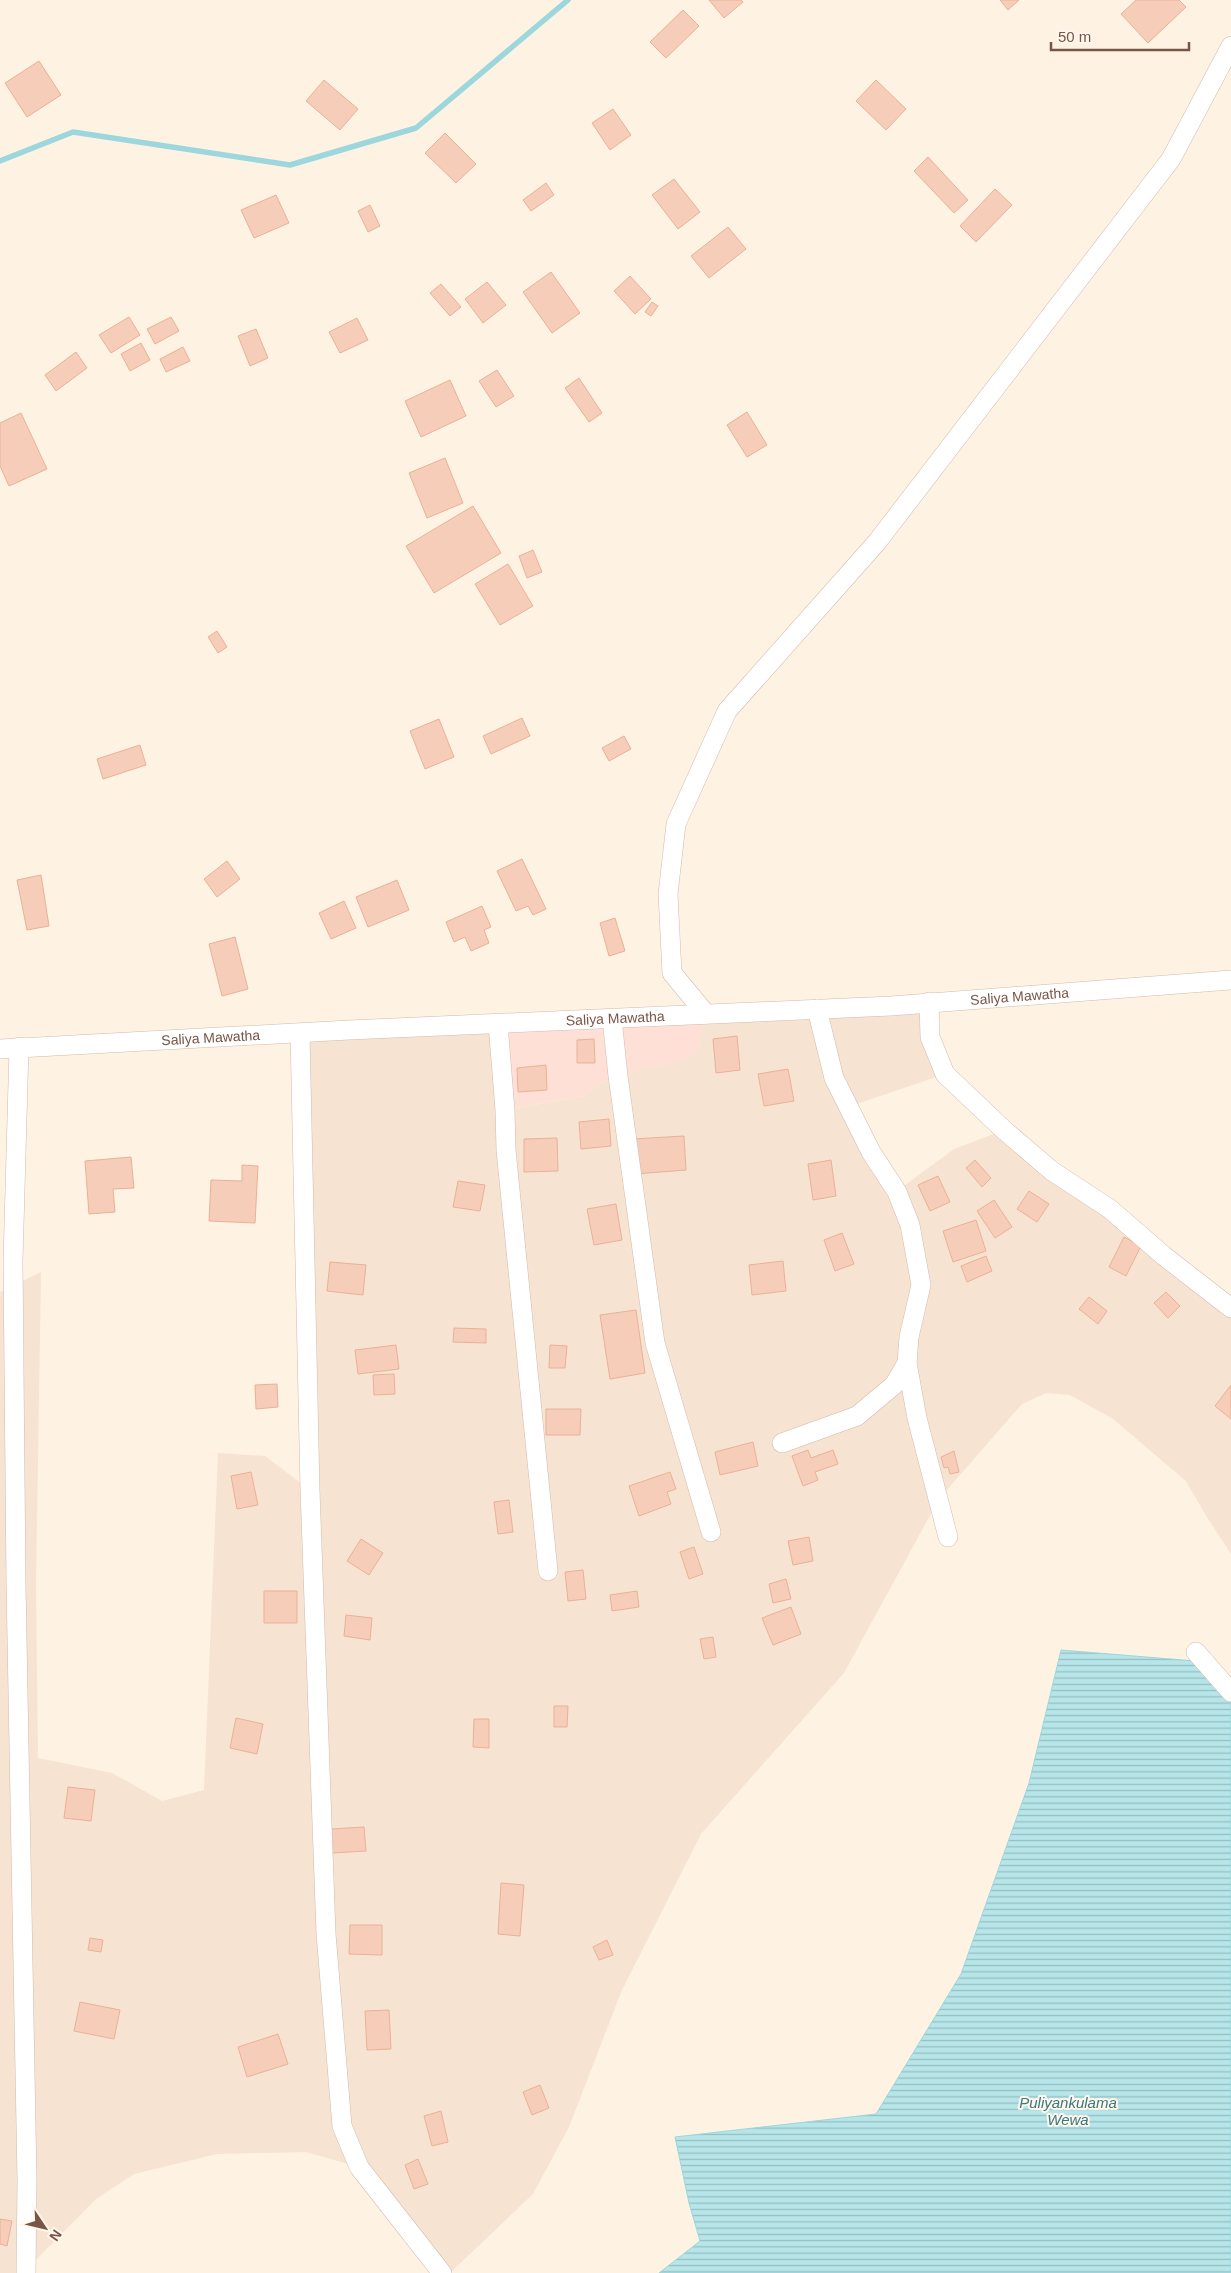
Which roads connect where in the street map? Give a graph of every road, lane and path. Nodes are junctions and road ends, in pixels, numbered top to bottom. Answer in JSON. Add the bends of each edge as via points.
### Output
{"nodes":[{"id":1,"x":1231,"y":46,"type":"edge"},
{"id":2,"x":1231,"y":980,"type":"edge"},
{"id":3,"x":929,"y":1002,"type":"junction"},
{"id":4,"x":817,"y":1009,"type":"junction"},
{"id":5,"x":706,"y":1014,"type":"junction"},
{"id":6,"x":612,"y":1019,"type":"junction"},
{"id":7,"x":498,"y":1024,"type":"junction"},
{"id":8,"x":300,"y":1034,"type":"junction"},
{"id":9,"x":19,"y":1048,"type":"junction"},
{"id":10,"x":0,"y":1049,"type":"edge"},
{"id":11,"x":1231,"y":1308,"type":"edge"},
{"id":12,"x":907,"y":1363,"type":"junction"},
{"id":13,"x":782,"y":1443,"type":"dead end"},
{"id":14,"x":711,"y":1532,"type":"dead end"},
{"id":15,"x":948,"y":1537,"type":"dead end"},
{"id":16,"x":548,"y":1571,"type":"dead end"},
{"id":17,"x":1196,"y":1652,"type":"dead end"},
{"id":18,"x":1231,"y":1692,"type":"edge"},
{"id":19,"x":26,"y":2273,"type":"edge"},
{"id":20,"x":442,"y":2273,"type":"edge"}],
"edges":[{"from":1,"to":5,"type":"street","via":[[1171,159],[877,542],[727,711],[676,824],[668,894],[672,973]]},
{"from":2,"to":3,"type":"street","name":"Saliya Mawatha"},
{"from":3,"to":4,"type":"street","name":"Saliya Mawatha"},
{"from":3,"to":11,"type":"street","via":[[930,1037],[945,1074],[1052,1171],[1110,1209]]},
{"from":4,"to":5,"type":"street","name":"Saliya Mawatha"},
{"from":4,"to":12,"type":"street","via":[[834,1078],[871,1152],[897,1192],[910,1225],[921,1285],[909,1337]]},
{"from":5,"to":6,"type":"street","name":"Saliya Mawatha"},
{"from":6,"to":7,"type":"street","name":"Saliya Mawatha"},
{"from":6,"to":14,"type":"street","via":[[655,1343]]},
{"from":7,"to":8,"type":"street","name":"Saliya Mawatha"},
{"from":7,"to":16,"type":"street","via":[[506,1150]]},
{"from":8,"to":9,"type":"street","name":"Saliya Mawatha"},
{"from":8,"to":20,"type":"street","via":[[309,1460],[326,1925],[342,2126],[359,2167]]},
{"from":9,"to":10,"type":"street","name":"Saliya Mawatha"},
{"from":9,"to":19,"type":"street","via":[[13,1260]]},
{"from":12,"to":13,"type":"street","via":[[894,1386],[857,1416]]},
{"from":12,"to":15,"type":"street","via":[[917,1418]]},
{"from":17,"to":18,"type":"street"}]}
